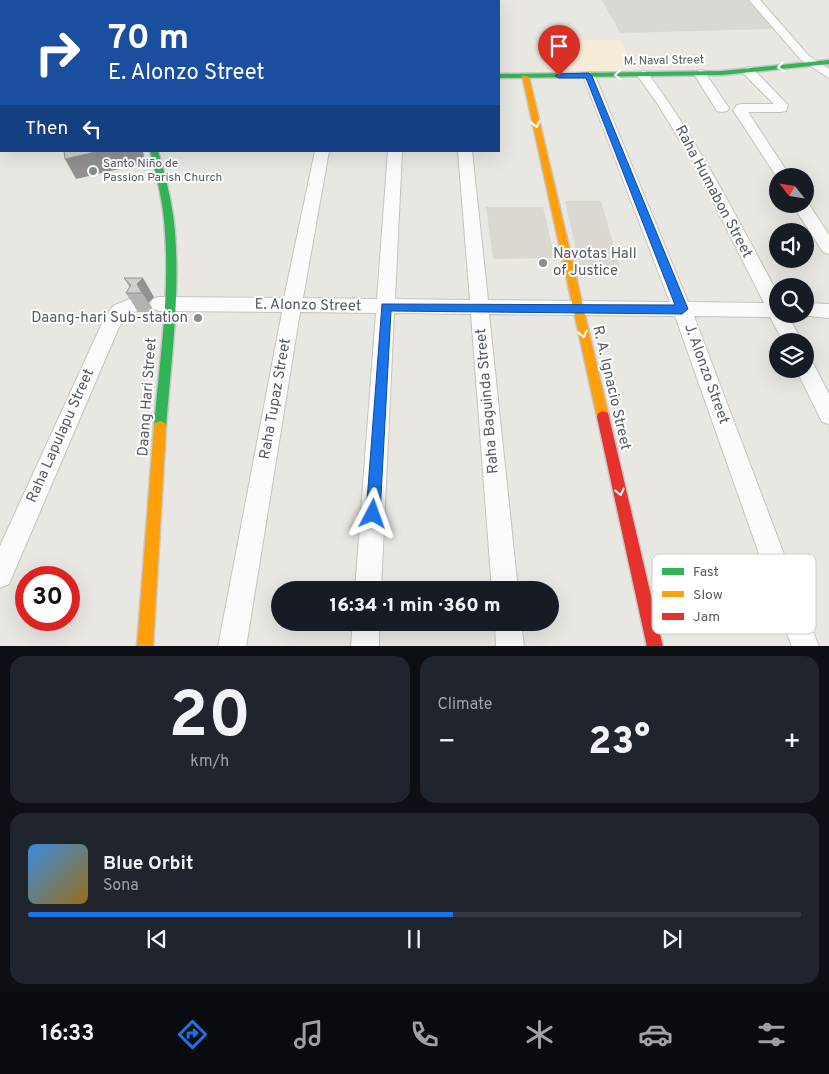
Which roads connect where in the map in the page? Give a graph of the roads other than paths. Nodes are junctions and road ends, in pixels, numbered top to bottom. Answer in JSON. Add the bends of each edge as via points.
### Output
{"nodes":[{"id":1,"x":754,"y":0,"type":"edge"},
{"id":2,"x":829,"y":62,"type":"edge"},
{"id":3,"x":815,"y":63,"type":"junction"},
{"id":4,"x":748,"y":71,"type":"junction"},
{"id":5,"x":700,"y":74,"type":"junction"},
{"id":6,"x":829,"y":74,"type":"edge"},
{"id":7,"x":643,"y":75,"type":"junction"},
{"id":8,"x":500,"y":76,"type":"edge"},
{"id":9,"x":589,"y":76,"type":"junction"},
{"id":10,"x":525,"y":77,"type":"junction"},
{"id":11,"x":722,"y":108,"type":"dead end"},
{"id":12,"x":154,"y":152,"type":"edge"},
{"id":13,"x":322,"y":152,"type":"edge"},
{"id":14,"x":395,"y":152,"type":"edge"},
{"id":15,"x":465,"y":152,"type":"edge"},
{"id":16,"x":778,"y":168,"type":"edge"},
{"id":17,"x":806,"y":213,"type":"edge"},
{"id":18,"x":829,"y":248,"type":"edge"},
{"id":19,"x":769,"y":296,"type":"edge"},
{"id":20,"x":164,"y":304,"type":"junction"},
{"id":21,"x":132,"y":305,"type":"edge"},
{"id":22,"x":292,"y":306,"type":"junction"},
{"id":23,"x":386,"y":307,"type":"junction"},
{"id":24,"x":479,"y":307,"type":"junction"},
{"id":25,"x":578,"y":308,"type":"junction"},
{"id":26,"x":682,"y":309,"type":"junction"},
{"id":27,"x":814,"y":310,"type":"edge"},
{"id":28,"x":829,"y":310,"type":"edge"},
{"id":29,"x":769,"y":312,"type":"edge"},
{"id":30,"x":810,"y":378,"type":"edge"},
{"id":31,"x":829,"y":415,"type":"edge"},
{"id":32,"x":772,"y":554,"type":"edge"},
{"id":33,"x":0,"y":575,"type":"edge"},
{"id":34,"x":369,"y":581,"type":"edge"},
{"id":35,"x":504,"y":581,"type":"edge"},
{"id":36,"x":366,"y":631,"type":"edge"},
{"id":37,"x":509,"y":631,"type":"edge"},
{"id":38,"x":652,"y":633,"type":"edge"},
{"id":39,"x":802,"y":634,"type":"edge"},
{"id":40,"x":145,"y":646,"type":"edge"},
{"id":41,"x":232,"y":646,"type":"edge"},
{"id":42,"x":365,"y":646,"type":"edge"},
{"id":43,"x":510,"y":646,"type":"edge"},
{"id":44,"x":806,"y":646,"type":"edge"}],
"edges":[{"from":1,"to":3,"type":"street","via":[[805,58]]},
{"from":2,"to":3,"type":"street","name":"M. Naval Street"},
{"from":3,"to":4,"type":"street","name":"M. Naval Street","one_way":true},
{"from":3,"to":6,"type":"street"},
{"from":4,"to":5,"type":"street","name":"M. Naval Street"},
{"from":4,"to":16,"type":"street","via":[[782,105],[781,108],[740,110]]},
{"from":5,"to":7,"type":"street","name":"M. Naval Street"},
{"from":5,"to":11,"type":"street"},
{"from":7,"to":9,"type":"street","name":"M. Naval Street","one_way":true},
{"from":7,"to":19,"type":"street","name":"Raha Humabon Street","via":[[696,154]]},
{"from":8,"to":10,"type":"street","name":"M. Naval Street"},
{"from":9,"to":10,"type":"street","name":"M. Naval Street"},
{"from":9,"to":26,"type":"street","name":"J. Alonzo Street"},
{"from":10,"to":25,"type":"street","name":"R. A. Ignacio Street","one_way":true},
{"from":12,"to":20,"type":"street","name":"Daang Hari Street","via":[[163,182],[171,243]]},
{"from":13,"to":22,"type":"street","name":"Raha Tupaz Street"},
{"from":14,"to":23,"type":"street"},
{"from":15,"to":24,"type":"street","name":"Raha Baguinda Street"},
{"from":17,"to":18,"type":"street"},
{"from":20,"to":22,"type":"street","name":"E. Alonzo Street"},
{"from":20,"to":40,"type":"street","name":"Daang Hari Street"},
{"from":21,"to":33,"type":"street","name":"Raha Lapulapu Street","via":[[120,312],[111,324]]},
{"from":22,"to":23,"type":"street","name":"E. Alonzo Street"},
{"from":22,"to":41,"type":"street","name":"Raha Tupaz Street"},
{"from":23,"to":24,"type":"street","name":"E. Alonzo Street"},
{"from":23,"to":34,"type":"street"},
{"from":24,"to":25,"type":"street","name":"E. Alonzo Street"},
{"from":24,"to":35,"type":"street","name":"Raha Baguinda Street"},
{"from":25,"to":26,"type":"street","name":"E. Alonzo Street"},
{"from":25,"to":38,"type":"street","name":"R. A. Ignacio Street","one_way":true},
{"from":26,"to":29,"type":"street","name":"E. Alonzo Street"},
{"from":26,"to":32,"type":"street","name":"J. Alonzo Street"},
{"from":27,"to":28,"type":"street"},
{"from":30,"to":31,"type":"street"},
{"from":36,"to":42,"type":"street"},
{"from":37,"to":43,"type":"street"},
{"from":39,"to":44,"type":"street","name":"J. Alonzo Street"}]}
